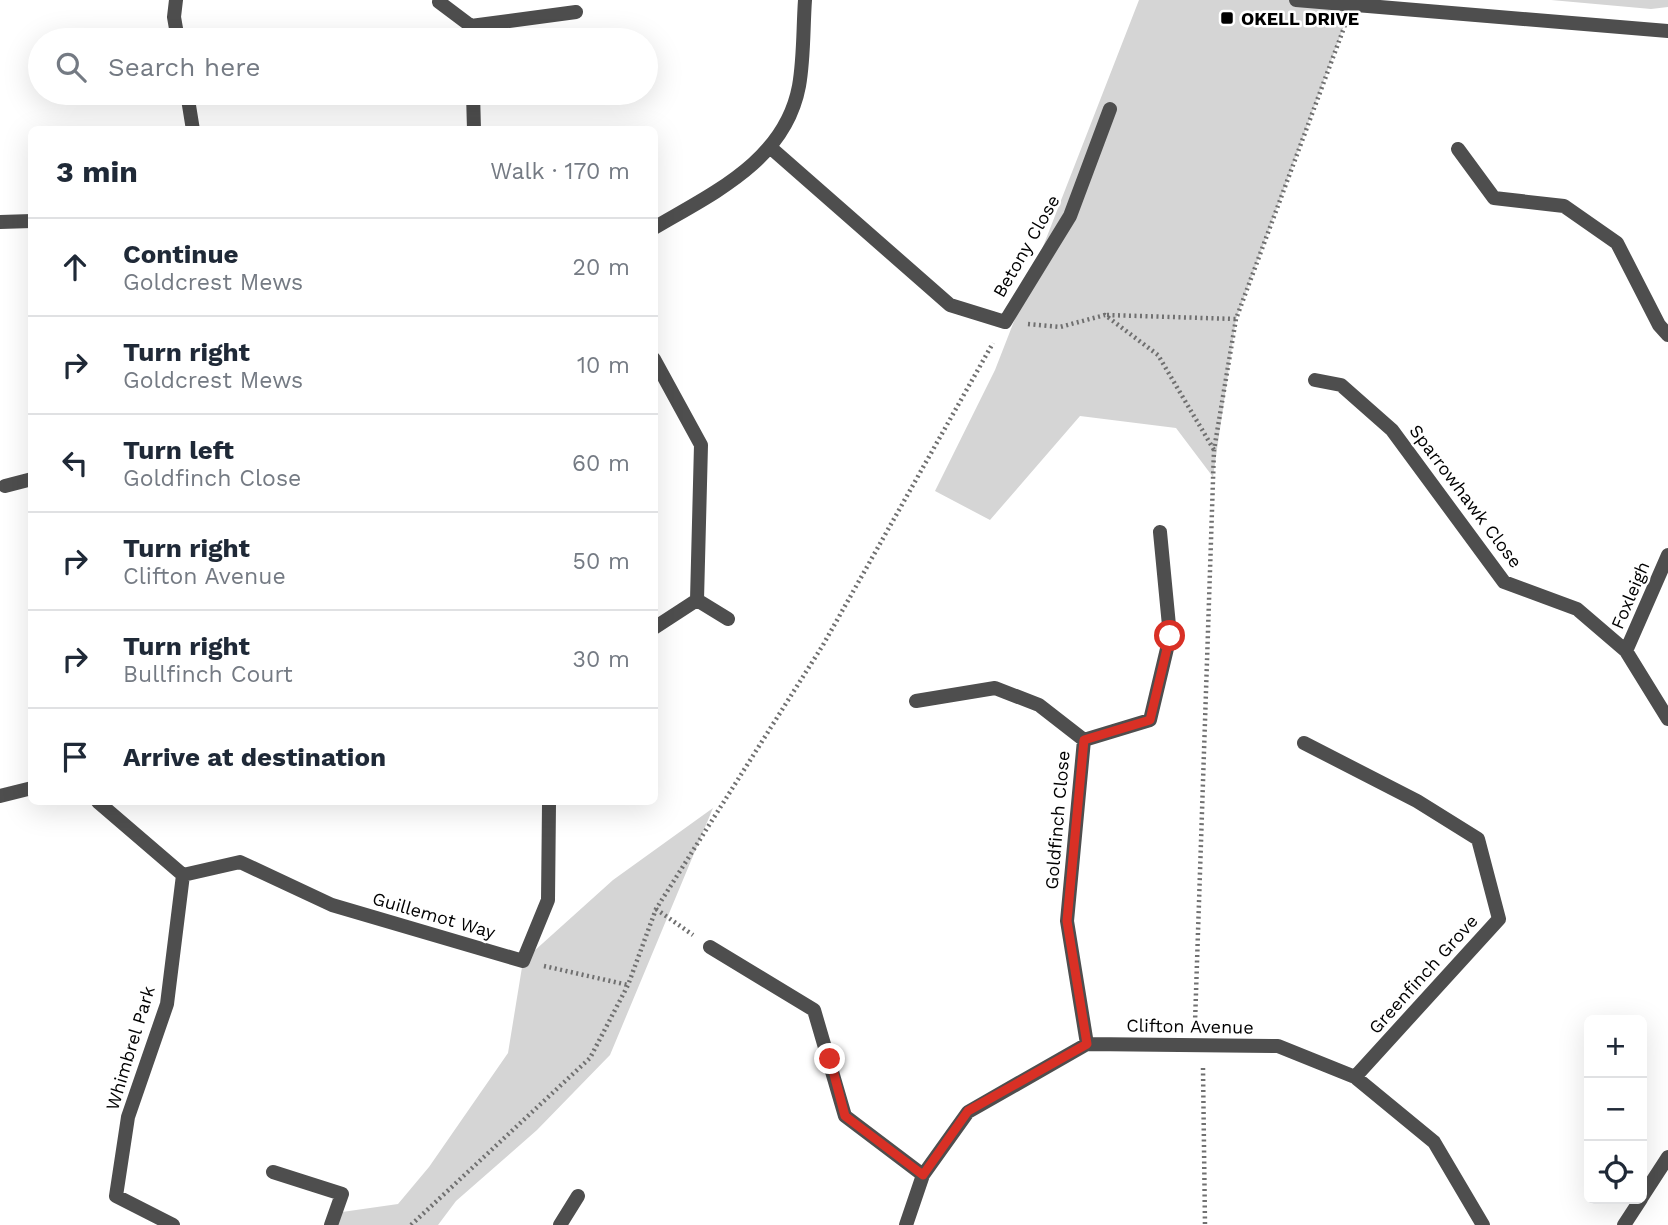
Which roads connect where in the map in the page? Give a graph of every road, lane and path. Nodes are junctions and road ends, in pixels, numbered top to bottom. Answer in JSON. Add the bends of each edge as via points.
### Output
{"nodes":[{"id":1,"x":176,"y":0,"type":"edge"},
{"id":2,"x":805,"y":0,"type":"edge"},
{"id":3,"x":1296,"y":0,"type":"edge"},
{"id":4,"x":439,"y":2,"type":"edge"},
{"id":5,"x":1352,"y":4,"type":"junction"},
{"id":6,"x":576,"y":12,"type":"dead end"},
{"id":7,"x":176,"y":28,"type":"edge"},
{"id":8,"x":466,"y":28,"type":"edge"},
{"id":9,"x":496,"y":28,"type":"edge"},
{"id":10,"x":1668,"y":31,"type":"edge"},
{"id":11,"x":189,"y":105,"type":"edge"},
{"id":12,"x":473,"y":105,"type":"edge"},
{"id":13,"x":1110,"y":109,"type":"dead end"},
{"id":14,"x":193,"y":126,"type":"edge"},
{"id":15,"x":474,"y":126,"type":"edge"},
{"id":16,"x":771,"y":148,"type":"junction"},
{"id":17,"x":1458,"y":149,"type":"dead end"},
{"id":18,"x":28,"y":221,"type":"edge"},
{"id":19,"x":0,"y":222,"type":"edge"},
{"id":20,"x":658,"y":226,"type":"edge"},
{"id":21,"x":1105,"y":315,"type":"junction"},
{"id":22,"x":1236,"y":319,"type":"junction"},
{"id":23,"x":1004,"y":322,"type":"junction"},
{"id":24,"x":1668,"y":335,"type":"edge"},
{"id":25,"x":658,"y":366,"type":"edge"},
{"id":26,"x":1315,"y":380,"type":"dead end"},
{"id":27,"x":1214,"y":450,"type":"junction"},
{"id":28,"x":28,"y":481,"type":"edge"},
{"id":29,"x":5,"y":486,"type":"dead end"},
{"id":30,"x":1160,"y":532,"type":"dead end"},
{"id":31,"x":1668,"y":555,"type":"edge"},
{"id":32,"x":697,"y":600,"type":"junction"},
{"id":33,"x":729,"y":619,"type":"dead end"},
{"id":34,"x":658,"y":625,"type":"edge"},
{"id":35,"x":1626,"y":651,"type":"junction"},
{"id":36,"x":916,"y":701,"type":"dead end"},
{"id":37,"x":1668,"y":719,"type":"edge"},
{"id":38,"x":1084,"y":740,"type":"junction"},
{"id":39,"x":1304,"y":743,"type":"dead end"},
{"id":40,"x":28,"y":789,"type":"edge"},
{"id":41,"x":0,"y":796,"type":"edge"},
{"id":42,"x":101,"y":805,"type":"edge"},
{"id":43,"x":549,"y":805,"type":"edge"},
{"id":44,"x":183,"y":875,"type":"junction"},
{"id":45,"x":656,"y":909,"type":"junction"},
{"id":46,"x":710,"y":947,"type":"joint"},
{"id":47,"x":523,"y":961,"type":"junction"},
{"id":48,"x":628,"y":985,"type":"junction"},
{"id":49,"x":1087,"y":1044,"type":"junction"},
{"id":50,"x":1198,"y":1045,"type":"junction"},
{"id":51,"x":1355,"y":1077,"type":"junction"},
{"id":52,"x":1668,"y":1157,"type":"edge"},
{"id":53,"x":272,"y":1172,"type":"dead end"},
{"id":54,"x":923,"y":1175,"type":"junction"},
{"id":55,"x":1647,"y":1189,"type":"edge"},
{"id":56,"x":579,"y":1196,"type":"dead end"},
{"id":57,"x":1637,"y":1204,"type":"edge"},
{"id":58,"x":173,"y":1225,"type":"edge"},
{"id":59,"x":331,"y":1225,"type":"edge"},
{"id":60,"x":411,"y":1225,"type":"edge"},
{"id":61,"x":560,"y":1225,"type":"edge"},
{"id":62,"x":906,"y":1225,"type":"edge"},
{"id":63,"x":1205,"y":1225,"type":"edge"},
{"id":64,"x":1483,"y":1225,"type":"edge"},
{"id":65,"x":1624,"y":1225,"type":"edge"}],
"edges":[{"from":1,"to":7,"type":"street"},
{"from":2,"to":16,"type":"street","via":[[799,86],[790,118]]},
{"from":3,"to":5,"type":"street"},
{"from":4,"to":8,"type":"street"},
{"from":5,"to":10,"type":"street"},
{"from":5,"to":22,"type":"path"},
{"from":6,"to":9,"type":"street"},
{"from":11,"to":14,"type":"street"},
{"from":12,"to":15,"type":"street"},
{"from":13,"to":23,"type":"street","name":"Betony Close","via":[[1070,216]]},
{"from":16,"to":20,"type":"street","via":[[742,175]]},
{"from":16,"to":23,"type":"street","name":"Betony Close","via":[[950,305]]},
{"from":17,"to":24,"type":"street","via":[[1493,198],[1564,206],[1618,243]]},
{"from":18,"to":19,"type":"street"},
{"from":21,"to":22,"type":"path"},
{"from":21,"to":23,"type":"path","via":[[1060,327]]},
{"from":21,"to":27,"type":"path","via":[[1158,355]]},
{"from":22,"to":27,"type":"path"},
{"from":23,"to":45,"type":"path","via":[[823,646]]},
{"from":25,"to":32,"type":"street","via":[[701,445]]},
{"from":26,"to":35,"type":"street","name":"Sparrowhawk Close","via":[[1341,385],[1392,430],[1504,582],[1577,609]]},
{"from":27,"to":50,"type":"path"},
{"from":28,"to":29,"type":"street"},
{"from":30,"to":38,"type":"street","via":[[1170,636],[1150,720]]},
{"from":31,"to":35,"type":"street","name":"Foxleigh"},
{"from":32,"to":33,"type":"street"},
{"from":32,"to":34,"type":"street"},
{"from":35,"to":37,"type":"street","name":"Sparrowhawk Close"},
{"from":36,"to":38,"type":"street","name":"Goldfinch Close","via":[[995,688],[1039,705]]},
{"from":38,"to":49,"type":"street","name":"Goldfinch Close","via":[[1067,921]]},
{"from":39,"to":51,"type":"street","name":"Greenfinch Grove","via":[[1478,839],[1499,919]]},
{"from":40,"to":41,"type":"street"},
{"from":42,"to":44,"type":"street"},
{"from":43,"to":47,"type":"street","via":[[548,900]]},
{"from":44,"to":47,"type":"street","name":"Guillemot Way","via":[[240,862],[332,905]]},
{"from":44,"to":58,"type":"street","name":"Whimbrel Park","via":[[167,1004],[128,1117],[116,1196]]},
{"from":45,"to":46,"type":"path"},
{"from":45,"to":48,"type":"path"},
{"from":46,"to":54,"type":"street","via":[[814,1010],[845,1116]]},
{"from":47,"to":48,"type":"path"},
{"from":48,"to":60,"type":"path","via":[[590,1058]]},
{"from":49,"to":50,"type":"street","name":"Clifton Avenue"},
{"from":49,"to":54,"type":"street","name":"Clifton Avenue","via":[[968,1111]]},
{"from":50,"to":51,"type":"street","name":"Clifton Avenue","via":[[1278,1046]]},
{"from":50,"to":63,"type":"path"},
{"from":51,"to":64,"type":"street","name":"Clifton Avenue","via":[[1434,1142]]},
{"from":52,"to":55,"type":"street"},
{"from":53,"to":59,"type":"street","via":[[342,1194]]},
{"from":54,"to":62,"type":"street","name":"Clifton Avenue"},
{"from":56,"to":61,"type":"street"},
{"from":57,"to":65,"type":"street"}]}
